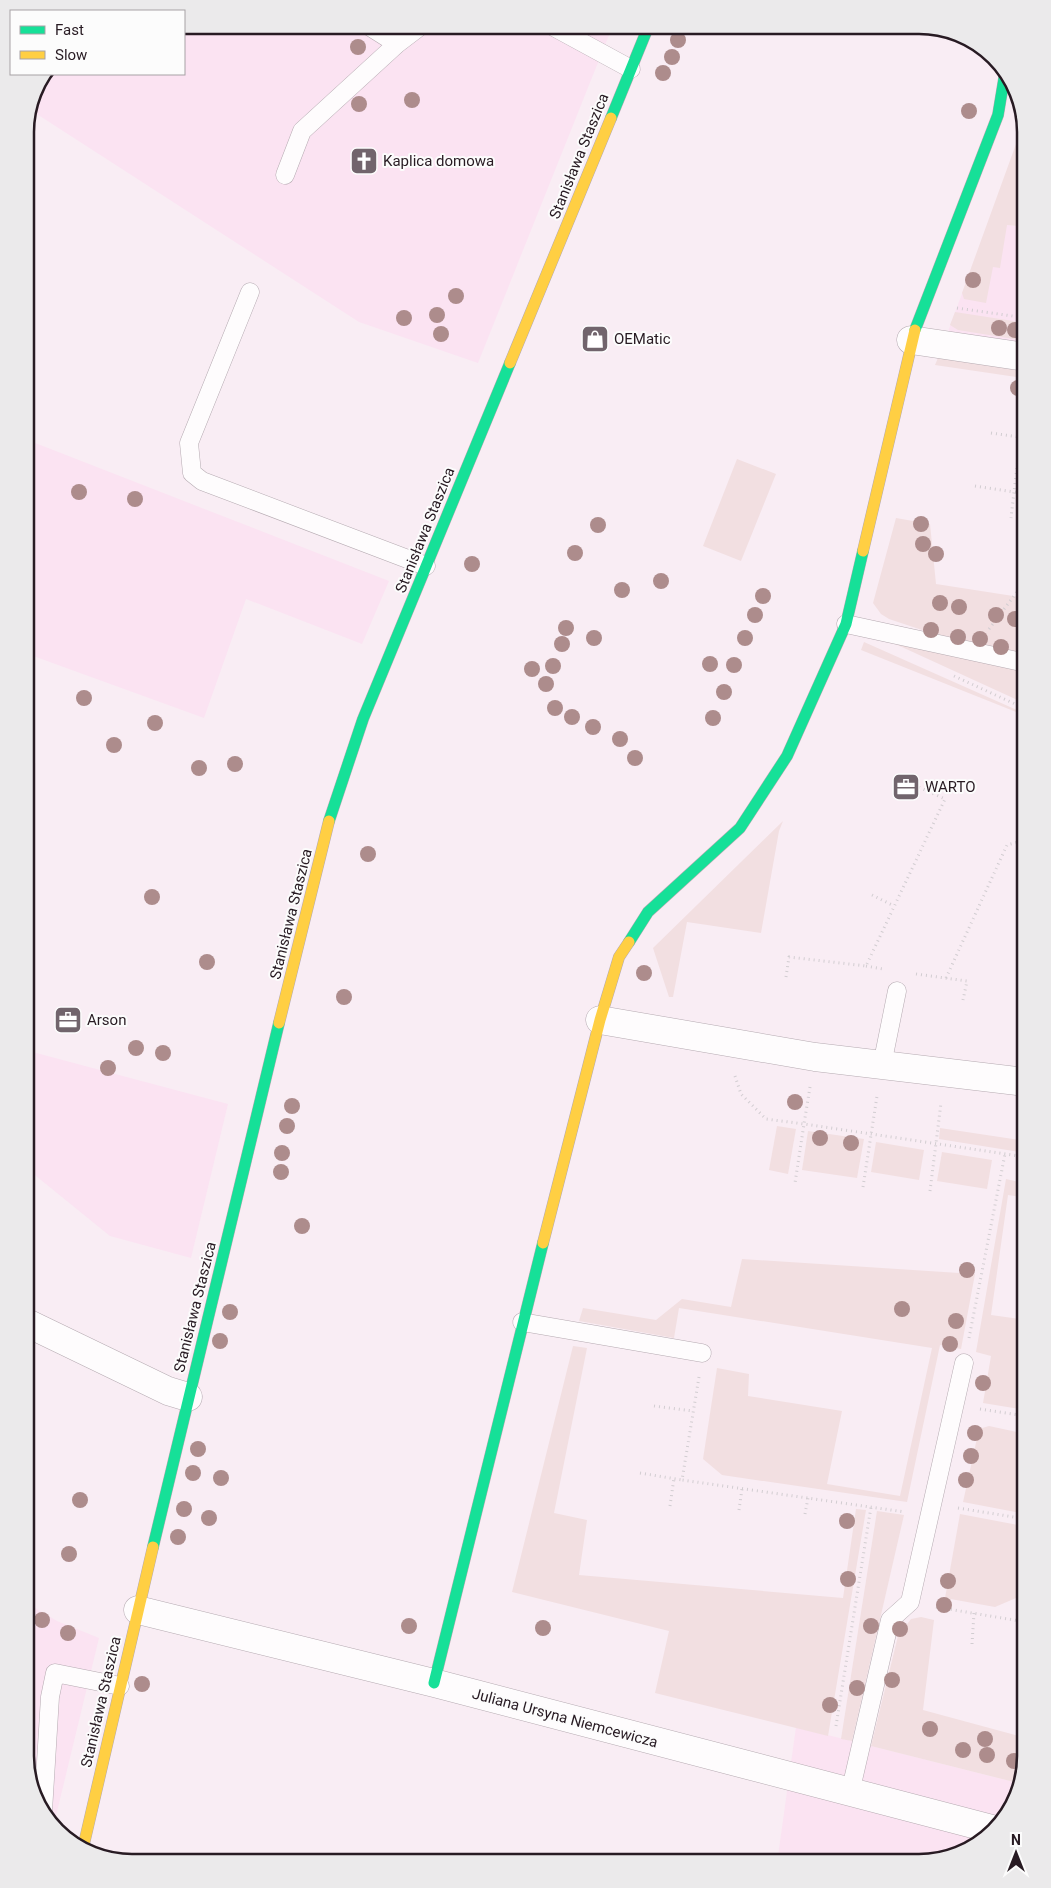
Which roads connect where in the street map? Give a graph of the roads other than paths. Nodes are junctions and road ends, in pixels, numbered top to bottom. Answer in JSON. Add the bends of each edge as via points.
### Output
{"nodes":[{"id":1,"x":381,"y":34,"type":"edge"},
{"id":2,"x":410,"y":34,"type":"edge"},
{"id":3,"x":567,"y":34,"type":"edge"},
{"id":4,"x":645,"y":34,"type":"edge"},
{"id":5,"x":397,"y":44,"type":"junction"},
{"id":6,"x":631,"y":69,"type":"junction"},
{"id":7,"x":1004,"y":82,"type":"edge"},
{"id":8,"x":284,"y":175,"type":"dead end"},
{"id":9,"x":250,"y":292,"type":"dead end"},
{"id":10,"x":911,"y":340,"type":"junction"},
{"id":11,"x":1017,"y":355,"type":"edge"},
{"id":12,"x":426,"y":566,"type":"junction"},
{"id":13,"x":846,"y":624,"type":"junction"},
{"id":14,"x":1017,"y":661,"type":"edge"},
{"id":15,"x":897,"y":991,"type":"dead end"},
{"id":16,"x":600,"y":1020,"type":"junction"},
{"id":17,"x":882,"y":1065,"type":"junction"},
{"id":18,"x":1017,"y":1081,"type":"edge"},
{"id":19,"x":522,"y":1322,"type":"junction"},
{"id":20,"x":34,"y":1326,"type":"edge"},
{"id":21,"x":702,"y":1353,"type":"road end"},
{"id":22,"x":964,"y":1363,"type":"road end"},
{"id":23,"x":188,"y":1397,"type":"junction"},
{"id":24,"x":138,"y":1610,"type":"junction"},
{"id":25,"x":434,"y":1683,"type":"junction"},
{"id":26,"x":120,"y":1686,"type":"junction"},
{"id":27,"x":850,"y":1793,"type":"junction"},
{"id":28,"x":44,"y":1799,"type":"edge"},
{"id":29,"x":986,"y":1828,"type":"edge"},
{"id":30,"x":84,"y":1842,"type":"edge"}],
"edges":[{"from":1,"to":5,"type":"lane"},
{"from":2,"to":5,"type":"lane"},
{"from":3,"to":6,"type":"lane"},
{"from":4,"to":6,"type":"street","name":"Stanisława Staszica"},
{"from":5,"to":8,"type":"lane","via":[[302,131]]},
{"from":6,"to":12,"type":"street","name":"Stanisława Staszica"},
{"from":7,"to":10,"type":"street","via":[[998,115]]},
{"from":9,"to":12,"type":"lane","via":[[189,443],[192,473],[202,481]]},
{"from":10,"to":11,"type":"street"},
{"from":10,"to":13,"type":"street"},
{"from":12,"to":23,"type":"street","name":"Stanisława Staszica","via":[[363,720],[326,830]]},
{"from":13,"to":14,"type":"lane"},
{"from":13,"to":16,"type":"street","via":[[787,756],[740,828],[648,912],[619,957]]},
{"from":15,"to":17,"type":"lane"},
{"from":16,"to":17,"type":"street","via":[[815,1057]]},
{"from":16,"to":19,"type":"street"},
{"from":17,"to":18,"type":"street"},
{"from":19,"to":21,"type":"lane"},
{"from":19,"to":25,"type":"street"},
{"from":20,"to":23,"type":"street","via":[[168,1391]]},
{"from":22,"to":27,"type":"lane","via":[[910,1602],[890,1620]]},
{"from":23,"to":24,"type":"street","name":"Stanisława Staszica"},
{"from":24,"to":25,"type":"street","name":"Juliana Ursyna Niemcewicza"},
{"from":24,"to":26,"type":"street","name":"Stanisława Staszica"},
{"from":25,"to":27,"type":"street","name":"Juliana Ursyna Niemcewicza"},
{"from":26,"to":28,"type":"lane","via":[[56,1672],[50,1697]]},
{"from":26,"to":30,"type":"street","name":"Stanisława Staszica"},
{"from":27,"to":29,"type":"street","name":"Juliana Ursyna Niemcewicza"}]}
